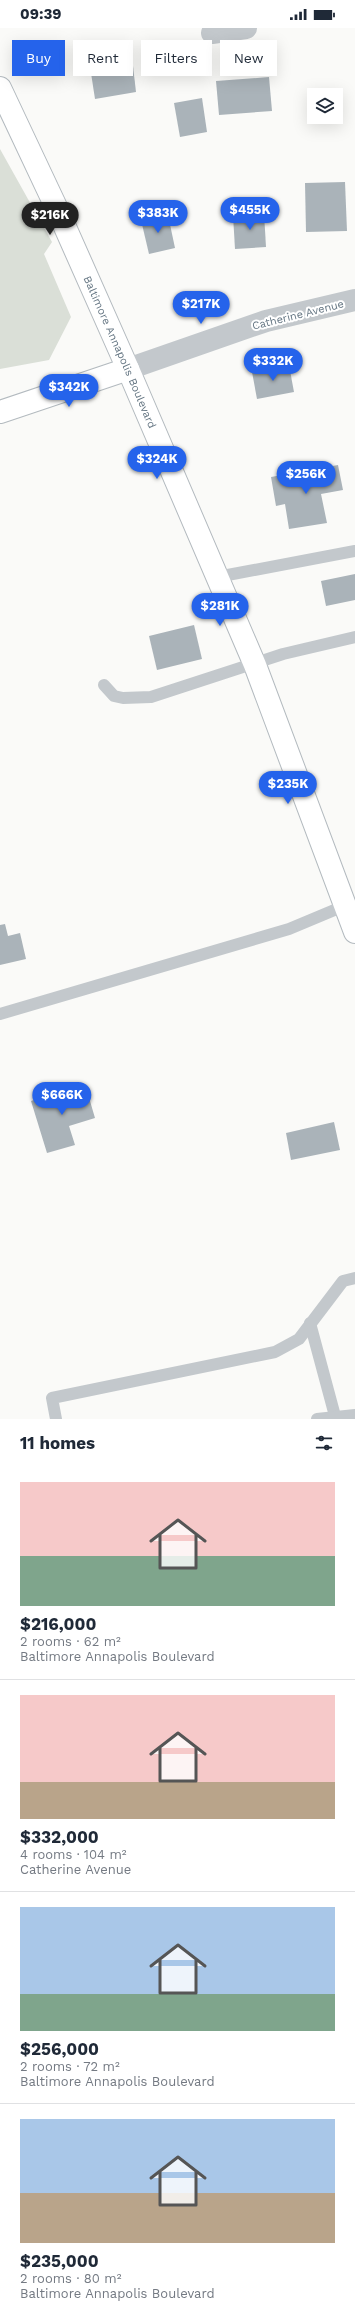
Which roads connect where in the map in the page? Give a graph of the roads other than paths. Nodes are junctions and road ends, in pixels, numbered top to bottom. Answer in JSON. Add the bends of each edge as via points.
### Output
{"nodes":[{"id":1,"x":246,"y":28,"type":"edge"},
{"id":2,"x":212,"y":33,"type":"dead end"},
{"id":3,"x":0,"y":88,"type":"edge"},
{"id":4,"x":355,"y":300,"type":"edge"},
{"id":5,"x":128,"y":370,"type":"junction"},
{"id":6,"x":0,"y":412,"type":"edge"},
{"id":7,"x":355,"y":551,"type":"edge"},
{"id":8,"x":217,"y":577,"type":"junction"},
{"id":9,"x":355,"y":636,"type":"edge"},
{"id":10,"x":255,"y":665,"type":"junction"},
{"id":11,"x":104,"y":685,"type":"dead end"},
{"id":12,"x":344,"y":906,"type":"junction"},
{"id":13,"x":355,"y":932,"type":"edge"},
{"id":14,"x":0,"y":1014,"type":"edge"},
{"id":15,"x":355,"y":1278,"type":"edge"},
{"id":16,"x":310,"y":1323,"type":"junction"},
{"id":17,"x":355,"y":1415,"type":"edge"},
{"id":18,"x":335,"y":1416,"type":"junction"},
{"id":19,"x":56,"y":1419,"type":"edge"},
{"id":20,"x":317,"y":1419,"type":"edge"}],
"edges":[{"from":1,"to":2,"type":"street"},
{"from":3,"to":5,"type":"main road","name":"Baltimore Annapolis Boulevard"},
{"from":4,"to":5,"type":"street","name":"Catherine Avenue","via":[[266,321]]},
{"from":5,"to":6,"type":"main road"},
{"from":5,"to":8,"type":"main road","name":"Baltimore Annapolis Boulevard"},
{"from":7,"to":8,"type":"lane"},
{"from":8,"to":10,"type":"main road","name":"Baltimore Annapolis Boulevard"},
{"from":9,"to":10,"type":"lane","via":[[283,654]]},
{"from":10,"to":11,"type":"lane","via":[[142,698],[114,696]]},
{"from":10,"to":12,"type":"main road","name":"Baltimore Annapolis Boulevard"},
{"from":12,"to":13,"type":"main road","name":"Baltimore Annapolis Boulevard"},
{"from":12,"to":14,"type":"lane","via":[[289,929]]},
{"from":15,"to":16,"type":"lane","via":[[343,1281]]},
{"from":16,"to":18,"type":"lane"},
{"from":16,"to":19,"type":"lane","via":[[300,1339],[275,1352],[52,1398]]},
{"from":17,"to":18,"type":"lane"},
{"from":18,"to":20,"type":"lane"}]}
